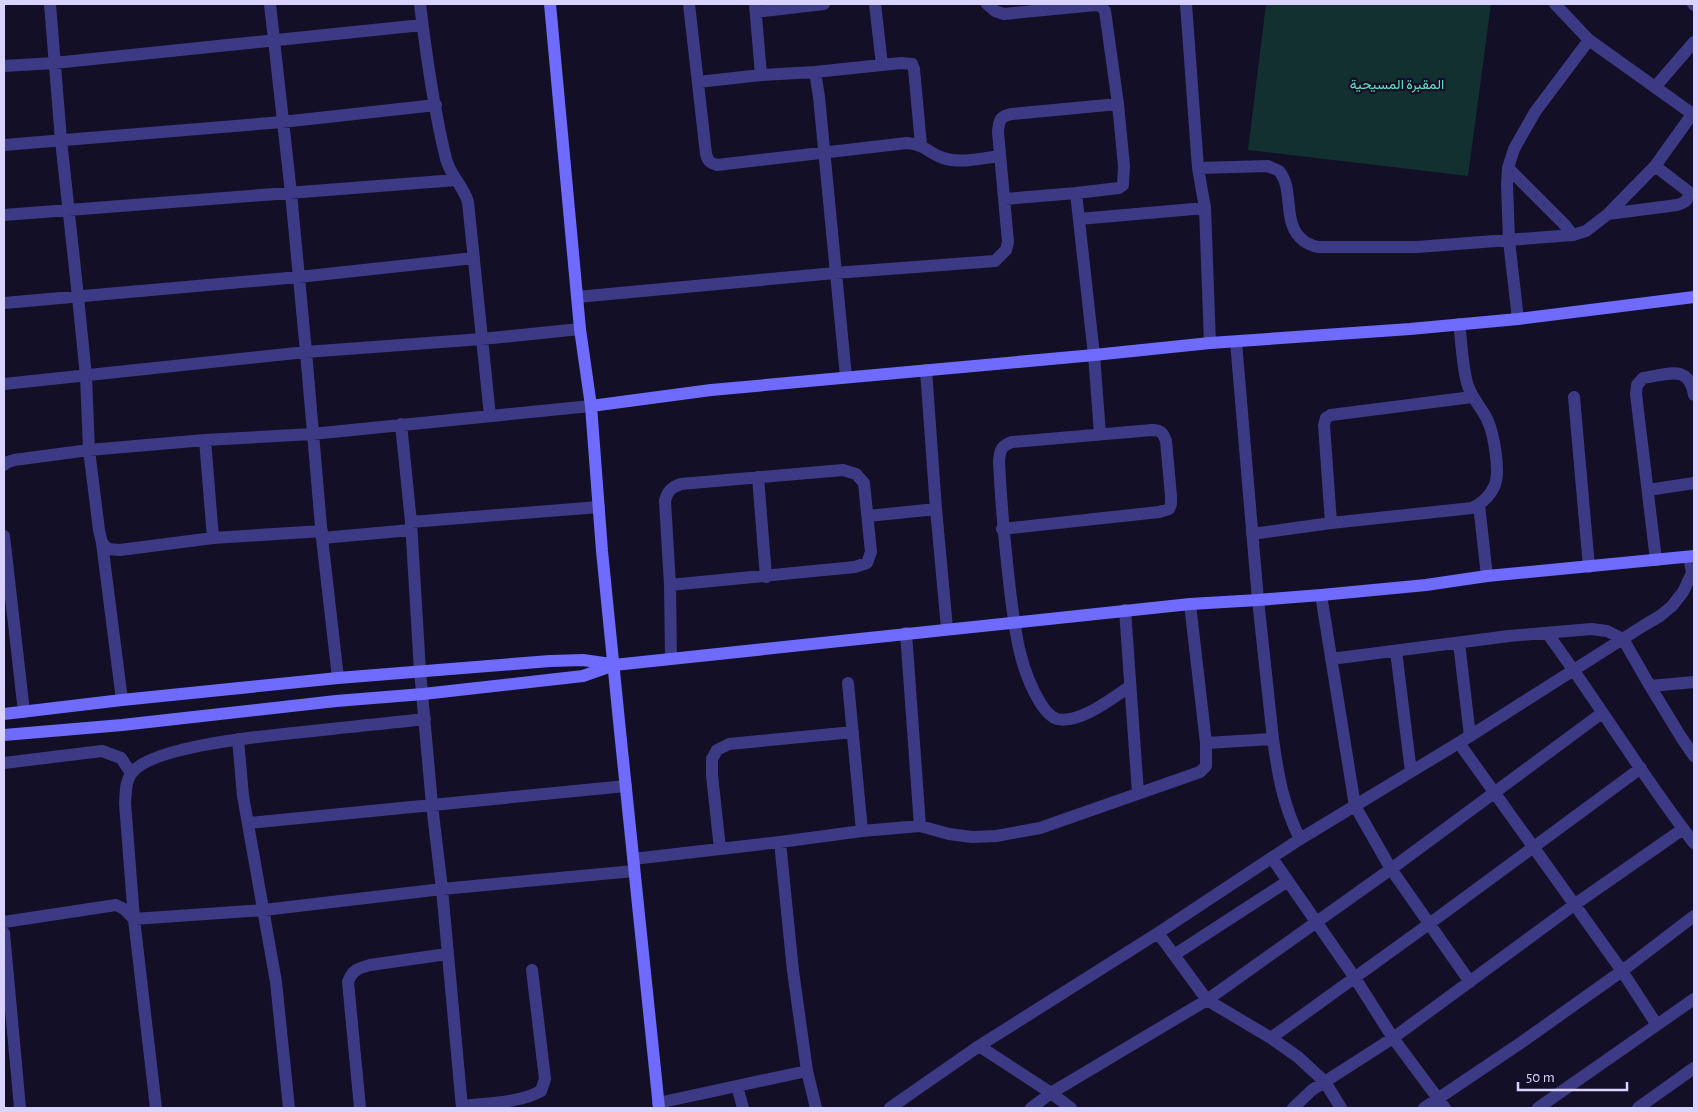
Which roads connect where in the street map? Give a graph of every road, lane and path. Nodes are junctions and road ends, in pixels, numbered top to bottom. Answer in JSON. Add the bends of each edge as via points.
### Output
{"nodes":[{"id":1,"x":50,"y":4,"type":"edge"},
{"id":2,"x":270,"y":4,"type":"edge"},
{"id":3,"x":420,"y":4,"type":"edge"},
{"id":4,"x":550,"y":4,"type":"edge"},
{"id":5,"x":689,"y":4,"type":"edge"},
{"id":6,"x":824,"y":4,"type":"edge"},
{"id":7,"x":875,"y":4,"type":"edge"},
{"id":8,"x":987,"y":4,"type":"edge"},
{"id":9,"x":1186,"y":4,"type":"edge"},
{"id":10,"x":1556,"y":4,"type":"edge"},
{"id":11,"x":755,"y":8,"type":"edge"},
{"id":12,"x":422,"y":25,"type":"junction"},
{"id":13,"x":274,"y":39,"type":"junction"},
{"id":14,"x":1589,"y":40,"type":"junction"},
{"id":15,"x":1694,"y":42,"type":"edge"},
{"id":16,"x":54,"y":63,"type":"junction"},
{"id":17,"x":882,"y":64,"type":"junction"},
{"id":18,"x":4,"y":66,"type":"edge"},
{"id":19,"x":815,"y":72,"type":"junction"},
{"id":20,"x":761,"y":75,"type":"junction"},
{"id":21,"x":698,"y":82,"type":"junction"},
{"id":22,"x":1656,"y":86,"type":"junction"},
{"id":23,"x":1118,"y":104,"type":"junction"},
{"id":24,"x":436,"y":105,"type":"junction"},
{"id":25,"x":1693,"y":114,"type":"edge"},
{"id":26,"x":282,"y":122,"type":"junction"},
{"id":27,"x":60,"y":140,"type":"junction"},
{"id":28,"x":4,"y":145,"type":"edge"},
{"id":29,"x":921,"y":145,"type":"junction"},
{"id":30,"x":824,"y":153,"type":"junction"},
{"id":31,"x":1000,"y":156,"type":"junction"},
{"id":32,"x":1655,"y":166,"type":"junction"},
{"id":33,"x":1198,"y":168,"type":"junction"},
{"id":34,"x":1508,"y":168,"type":"junction"},
{"id":35,"x":456,"y":180,"type":"junction"},
{"id":36,"x":291,"y":194,"type":"junction"},
{"id":37,"x":1076,"y":194,"type":"junction"},
{"id":38,"x":1004,"y":199,"type":"junction"},
{"id":39,"x":1205,"y":208,"type":"junction"},
{"id":40,"x":69,"y":210,"type":"junction"},
{"id":41,"x":1608,"y":214,"type":"junction"},
{"id":42,"x":4,"y":215,"type":"edge"},
{"id":43,"x":1080,"y":219,"type":"junction"},
{"id":44,"x":1573,"y":235,"type":"junction"},
{"id":45,"x":1508,"y":241,"type":"junction"},
{"id":46,"x":474,"y":258,"type":"junction"},
{"id":47,"x":835,"y":273,"type":"junction"},
{"id":48,"x":299,"y":277,"type":"junction"},
{"id":49,"x":78,"y":297,"type":"junction"},
{"id":50,"x":1694,"y":297,"type":"edge"},
{"id":51,"x":577,"y":298,"type":"junction"},
{"id":52,"x":4,"y":303,"type":"edge"},
{"id":53,"x":1518,"y":319,"type":"junction"},
{"id":54,"x":1459,"y":324,"type":"junction"},
{"id":55,"x":580,"y":329,"type":"junction"},
{"id":56,"x":482,"y":339,"type":"junction"},
{"id":57,"x":1236,"y":342,"type":"junction"},
{"id":58,"x":1210,"y":343,"type":"junction"},
{"id":59,"x":306,"y":352,"type":"junction"},
{"id":60,"x":1094,"y":355,"type":"junction"},
{"id":61,"x":926,"y":370,"type":"junction"},
{"id":62,"x":86,"y":376,"type":"junction"},
{"id":63,"x":846,"y":377,"type":"junction"},
{"id":64,"x":4,"y":384,"type":"edge"},
{"id":65,"x":1694,"y":396,"type":"edge"},
{"id":66,"x":1472,"y":397,"type":"junction"},
{"id":67,"x":1574,"y":397,"type":"dead end"},
{"id":68,"x":591,"y":406,"type":"junction"},
{"id":69,"x":490,"y":416,"type":"junction"},
{"id":70,"x":401,"y":424,"type":"junction"},
{"id":71,"x":312,"y":434,"type":"junction"},
{"id":72,"x":1100,"y":434,"type":"junction"},
{"id":73,"x":205,"y":440,"type":"junction"},
{"id":74,"x":89,"y":450,"type":"junction"},
{"id":75,"x":4,"y":465,"type":"edge"},
{"id":76,"x":758,"y":477,"type":"junction"},
{"id":77,"x":1694,"y":483,"type":"edge"},
{"id":78,"x":1648,"y":490,"type":"junction"},
{"id":79,"x":1479,"y":505,"type":"junction"},
{"id":80,"x":599,"y":506,"type":"junction"},
{"id":81,"x":936,"y":509,"type":"junction"},
{"id":82,"x":868,"y":516,"type":"junction"},
{"id":83,"x":1330,"y":523,"type":"junction"},
{"id":84,"x":411,"y":526,"type":"junction"},
{"id":85,"x":1002,"y":528,"type":"junction"},
{"id":86,"x":322,"y":534,"type":"junction"},
{"id":87,"x":1252,"y":534,"type":"junction"},
{"id":88,"x":4,"y":536,"type":"edge"},
{"id":89,"x":213,"y":538,"type":"junction"},
{"id":90,"x":102,"y":543,"type":"junction"},
{"id":91,"x":1692,"y":557,"type":"edge"},
{"id":92,"x":1656,"y":560,"type":"junction"},
{"id":93,"x":1589,"y":567,"type":"junction"},
{"id":94,"x":1692,"y":573,"type":"junction"},
{"id":95,"x":1487,"y":576,"type":"junction"},
{"id":96,"x":766,"y":577,"type":"junction"},
{"id":97,"x":670,"y":585,"type":"junction"},
{"id":98,"x":1694,"y":588,"type":"edge"},
{"id":99,"x":1321,"y":595,"type":"junction"},
{"id":100,"x":1258,"y":600,"type":"junction"},
{"id":101,"x":1190,"y":604,"type":"junction"},
{"id":102,"x":1124,"y":610,"type":"junction"},
{"id":103,"x":1014,"y":622,"type":"junction"},
{"id":104,"x":947,"y":628,"type":"junction"},
{"id":105,"x":906,"y":633,"type":"junction"},
{"id":106,"x":1547,"y":633,"type":"junction"},
{"id":107,"x":1623,"y":639,"type":"junction"},
{"id":108,"x":1459,"y":643,"type":"junction"},
{"id":109,"x":1396,"y":651,"type":"junction"},
{"id":110,"x":671,"y":659,"type":"junction"},
{"id":111,"x":1331,"y":659,"type":"junction"},
{"id":112,"x":614,"y":665,"type":"junction"},
{"id":113,"x":1574,"y":669,"type":"junction"},
{"id":114,"x":420,"y":671,"type":"junction"},
{"id":115,"x":338,"y":678,"type":"junction"},
{"id":116,"x":1694,"y":682,"type":"edge"},
{"id":117,"x":848,"y":684,"type":"dead end"},
{"id":118,"x":1650,"y":686,"type":"junction"},
{"id":119,"x":1129,"y":687,"type":"junction"},
{"id":120,"x":423,"y":694,"type":"junction"},
{"id":121,"x":122,"y":700,"type":"junction"},
{"id":122,"x":24,"y":712,"type":"junction"},
{"id":123,"x":1602,"y":713,"type":"junction"},
{"id":124,"x":4,"y":714,"type":"edge"},
{"id":125,"x":425,"y":719,"type":"junction"},
{"id":126,"x":853,"y":732,"type":"junction"},
{"id":127,"x":4,"y":735,"type":"edge"},
{"id":128,"x":1694,"y":735,"type":"edge"},
{"id":129,"x":1681,"y":737,"type":"junction"},
{"id":130,"x":1272,"y":738,"type":"junction"},
{"id":131,"x":238,"y":739,"type":"junction"},
{"id":132,"x":1464,"y":739,"type":"junction"},
{"id":133,"x":1206,"y":743,"type":"junction"},
{"id":134,"x":1694,"y":756,"type":"edge"},
{"id":135,"x":4,"y":763,"type":"edge"},
{"id":136,"x":1641,"y":768,"type":"junction"},
{"id":137,"x":1411,"y":772,"type":"junction"},
{"id":138,"x":131,"y":773,"type":"junction"},
{"id":139,"x":626,"y":786,"type":"junction"},
{"id":140,"x":1138,"y":793,"type":"junction"},
{"id":141,"x":1493,"y":793,"type":"junction"},
{"id":142,"x":432,"y":805,"type":"junction"},
{"id":143,"x":1355,"y":806,"type":"junction"},
{"id":144,"x":248,"y":823,"type":"junction"},
{"id":145,"x":920,"y":826,"type":"junction"},
{"id":146,"x":1683,"y":829,"type":"junction"},
{"id":147,"x":862,"y":831,"type":"junction"},
{"id":148,"x":1300,"y":839,"type":"junction"},
{"id":149,"x":780,"y":842,"type":"junction"},
{"id":150,"x":1694,"y":843,"type":"edge"},
{"id":151,"x":1534,"y":847,"type":"junction"},
{"id":152,"x":720,"y":849,"type":"junction"},
{"id":153,"x":1272,"y":858,"type":"junction"},
{"id":154,"x":634,"y":865,"type":"junction"},
{"id":155,"x":1391,"y":869,"type":"junction"},
{"id":156,"x":1288,"y":882,"type":"junction"},
{"id":157,"x":442,"y":890,"type":"junction"},
{"id":158,"x":1574,"y":905,"type":"junction"},
{"id":159,"x":264,"y":910,"type":"junction"},
{"id":160,"x":1694,"y":916,"type":"edge"},
{"id":161,"x":134,"y":919,"type":"junction"},
{"id":162,"x":4,"y":922,"type":"edge"},
{"id":163,"x":1317,"y":922,"type":"junction"},
{"id":164,"x":1429,"y":924,"type":"junction"},
{"id":165,"x":4,"y":933,"type":"edge"},
{"id":166,"x":1158,"y":933,"type":"junction"},
{"id":167,"x":448,"y":954,"type":"junction"},
{"id":168,"x":1174,"y":955,"type":"junction"},
{"id":169,"x":532,"y":970,"type":"dead end"},
{"id":170,"x":1622,"y":971,"type":"junction"},
{"id":171,"x":1356,"y":978,"type":"junction"},
{"id":172,"x":1470,"y":982,"type":"junction"},
{"id":173,"x":6,"y":994,"type":"edge"},
{"id":174,"x":1694,"y":999,"type":"edge"},
{"id":175,"x":1207,"y":1000,"type":"junction"},
{"id":176,"x":1657,"y":1025,"type":"junction"},
{"id":177,"x":1272,"y":1038,"type":"junction"},
{"id":178,"x":1394,"y":1038,"type":"junction"},
{"id":179,"x":979,"y":1046,"type":"junction"},
{"id":180,"x":1694,"y":1068,"type":"edge"},
{"id":181,"x":807,"y":1071,"type":"junction"},
{"id":182,"x":10,"y":1074,"type":"edge"},
{"id":183,"x":1325,"y":1082,"type":"junction"},
{"id":184,"x":737,"y":1086,"type":"junction"},
{"id":185,"x":1051,"y":1093,"type":"junction"},
{"id":186,"x":1442,"y":1103,"type":"edge"},
{"id":187,"x":659,"y":1106,"type":"edge"},
{"id":188,"x":462,"y":1107,"type":"edge"},
{"id":189,"x":20,"y":1108,"type":"edge"},
{"id":190,"x":156,"y":1108,"type":"edge"},
{"id":191,"x":288,"y":1108,"type":"edge"},
{"id":192,"x":360,"y":1108,"type":"edge"},
{"id":193,"x":743,"y":1108,"type":"edge"},
{"id":194,"x":816,"y":1108,"type":"edge"},
{"id":195,"x":890,"y":1108,"type":"edge"},
{"id":196,"x":1031,"y":1108,"type":"edge"},
{"id":197,"x":1071,"y":1108,"type":"edge"},
{"id":198,"x":1293,"y":1108,"type":"edge"},
{"id":199,"x":1341,"y":1108,"type":"edge"},
{"id":200,"x":1424,"y":1108,"type":"edge"},
{"id":201,"x":1538,"y":1108,"type":"edge"},
{"id":202,"x":1638,"y":1108,"type":"edge"}],
"edges":[{"from":1,"to":16,"type":"street"},
{"from":2,"to":13,"type":"street"},
{"from":3,"to":12,"type":"street"},
{"from":4,"to":51,"type":"main road"},
{"from":5,"to":21,"type":"street"},
{"from":6,"to":11,"type":"street"},
{"from":7,"to":17,"type":"street"},
{"from":8,"to":23,"type":"street","via":[[995,12],[1004,14],[1101,6],[1105,11]]},
{"from":9,"to":33,"type":"street"},
{"from":10,"to":14,"type":"street"},
{"from":11,"to":20,"type":"street"},
{"from":12,"to":13,"type":"street"},
{"from":12,"to":24,"type":"street"},
{"from":13,"to":16,"type":"street"},
{"from":13,"to":26,"type":"street"},
{"from":14,"to":22,"type":"street"},
{"from":14,"to":34,"type":"street","via":[[1535,112],[1514,149]]},
{"from":15,"to":22,"type":"street"},
{"from":16,"to":18,"type":"street"},
{"from":16,"to":27,"type":"street"},
{"from":17,"to":19,"type":"street"},
{"from":17,"to":29,"type":"street","via":[[912,64]]},
{"from":19,"to":20,"type":"street"},
{"from":19,"to":30,"type":"street"},
{"from":20,"to":21,"type":"street"},
{"from":21,"to":30,"type":"street","via":[[706,154],[711,163],[717,165]]},
{"from":22,"to":25,"type":"street"},
{"from":23,"to":31,"type":"street","via":[[1004,116],[998,124]]},
{"from":23,"to":37,"type":"street","via":[[1123,185]]},
{"from":24,"to":26,"type":"street"},
{"from":24,"to":35,"type":"street","via":[[446,158]]},
{"from":25,"to":32,"type":"street"},
{"from":26,"to":27,"type":"street"},
{"from":26,"to":36,"type":"street"},
{"from":27,"to":28,"type":"street"},
{"from":27,"to":40,"type":"street"},
{"from":29,"to":30,"type":"street"},
{"from":29,"to":31,"type":"street","via":[[952,160]]},
{"from":30,"to":47,"type":"street"},
{"from":31,"to":38,"type":"street"},
{"from":32,"to":41,"type":"street"},
{"from":32,"to":41,"type":"street","via":[[1689,192],[1686,202]]},
{"from":33,"to":39,"type":"street"},
{"from":33,"to":45,"type":"street","via":[[1268,166],[1278,170],[1295,232],[1304,241],[1318,247],[1417,247]]},
{"from":34,"to":44,"type":"street"},
{"from":34,"to":45,"type":"street"},
{"from":35,"to":36,"type":"street"},
{"from":35,"to":46,"type":"street","via":[[465,191],[468,202]]},
{"from":36,"to":40,"type":"street"},
{"from":36,"to":48,"type":"street"},
{"from":37,"to":38,"type":"street"},
{"from":37,"to":43,"type":"street"},
{"from":38,"to":47,"type":"street","via":[[1008,242],[1006,250],[995,261]]},
{"from":39,"to":43,"type":"street"},
{"from":39,"to":58,"type":"street"},
{"from":40,"to":42,"type":"street"},
{"from":40,"to":49,"type":"street"},
{"from":41,"to":44,"type":"street","via":[[1586,231]]},
{"from":43,"to":60,"type":"street"},
{"from":44,"to":45,"type":"street"},
{"from":45,"to":53,"type":"street"},
{"from":46,"to":48,"type":"street"},
{"from":46,"to":56,"type":"street"},
{"from":47,"to":51,"type":"street"},
{"from":47,"to":63,"type":"street"},
{"from":48,"to":49,"type":"street"},
{"from":48,"to":59,"type":"street"},
{"from":49,"to":52,"type":"street"},
{"from":49,"to":62,"type":"street"},
{"from":50,"to":53,"type":"main road"},
{"from":51,"to":55,"type":"main road"},
{"from":53,"to":54,"type":"main road"},
{"from":54,"to":57,"type":"main road"},
{"from":54,"to":66,"type":"street"},
{"from":55,"to":56,"type":"street"},
{"from":55,"to":68,"type":"main road"},
{"from":56,"to":59,"type":"street"},
{"from":56,"to":69,"type":"street"},
{"from":57,"to":58,"type":"main road"},
{"from":57,"to":87,"type":"street"},
{"from":58,"to":60,"type":"main road"},
{"from":59,"to":62,"type":"street"},
{"from":59,"to":71,"type":"street"},
{"from":60,"to":61,"type":"main road"},
{"from":60,"to":72,"type":"street"},
{"from":61,"to":63,"type":"main road"},
{"from":61,"to":81,"type":"street"},
{"from":62,"to":64,"type":"street"},
{"from":62,"to":74,"type":"street"},
{"from":63,"to":68,"type":"main road"},
{"from":65,"to":78,"type":"street","via":[[1693,386],[1686,376],[1679,373],[1643,378],[1637,385]]},
{"from":66,"to":79,"type":"street","via":[[1488,421],[1496,460],[1496,481]]},
{"from":66,"to":83,"type":"street","via":[[1326,418]]},
{"from":67,"to":93,"type":"street"},
{"from":68,"to":69,"type":"street"},
{"from":68,"to":80,"type":"main road"},
{"from":69,"to":70,"type":"street"},
{"from":70,"to":71,"type":"street"},
{"from":70,"to":84,"type":"street"},
{"from":71,"to":73,"type":"street"},
{"from":71,"to":86,"type":"street"},
{"from":72,"to":85,"type":"street","via":[[1003,445],[999,461]]},
{"from":72,"to":85,"type":"street","via":[[1152,430],[1162,433],[1166,441],[1172,496],[1169,509]]},
{"from":73,"to":74,"type":"street"},
{"from":73,"to":89,"type":"street"},
{"from":74,"to":75,"type":"street","via":[[14,460]]},
{"from":74,"to":90,"type":"street"},
{"from":76,"to":82,"type":"street","via":[[851,471],[864,483]]},
{"from":76,"to":96,"type":"street"},
{"from":76,"to":97,"type":"street","via":[[682,484],[670,490],[664,501]]},
{"from":77,"to":78,"type":"street"},
{"from":78,"to":92,"type":"street"},
{"from":79,"to":83,"type":"street"},
{"from":79,"to":95,"type":"street"},
{"from":80,"to":84,"type":"street"},
{"from":80,"to":112,"type":"main road"},
{"from":81,"to":82,"type":"street"},
{"from":81,"to":104,"type":"street"},
{"from":82,"to":96,"type":"street","via":[[871,552],[867,563]]},
{"from":83,"to":87,"type":"street"},
{"from":84,"to":86,"type":"street"},
{"from":84,"to":114,"type":"street"},
{"from":85,"to":103,"type":"street"},
{"from":86,"to":89,"type":"street"},
{"from":86,"to":115,"type":"street"},
{"from":87,"to":100,"type":"street"},
{"from":88,"to":122,"type":"street"},
{"from":89,"to":90,"type":"street","via":[[120,550],[108,549]]},
{"from":90,"to":121,"type":"street"},
{"from":91,"to":92,"type":"main road"},
{"from":91,"to":94,"type":"street"},
{"from":92,"to":93,"type":"main road"},
{"from":93,"to":95,"type":"main road"},
{"from":94,"to":98,"type":"street"},
{"from":94,"to":107,"type":"street","via":[[1684,592],[1672,606]]},
{"from":95,"to":99,"type":"main road"},
{"from":96,"to":97,"type":"street"},
{"from":97,"to":110,"type":"street"},
{"from":99,"to":100,"type":"main road"},
{"from":99,"to":111,"type":"street"},
{"from":100,"to":101,"type":"main road"},
{"from":100,"to":130,"type":"street"},
{"from":101,"to":102,"type":"main road"},
{"from":101,"to":133,"type":"street"},
{"from":102,"to":103,"type":"main road"},
{"from":102,"to":119,"type":"street"},
{"from":103,"to":104,"type":"main road"},
{"from":103,"to":119,"type":"street","via":[[1026,673],[1036,695],[1053,717],[1068,719],[1081,716]]},
{"from":104,"to":105,"type":"main road"},
{"from":105,"to":110,"type":"main road"},
{"from":105,"to":145,"type":"street"},
{"from":106,"to":107,"type":"street","via":[[1590,629],[1608,631]]},
{"from":106,"to":108,"type":"street"},
{"from":106,"to":113,"type":"street"},
{"from":107,"to":113,"type":"street"},
{"from":107,"to":118,"type":"street"},
{"from":108,"to":109,"type":"street"},
{"from":108,"to":132,"type":"street"},
{"from":109,"to":111,"type":"street"},
{"from":109,"to":137,"type":"street"},
{"from":110,"to":112,"type":"main road"},
{"from":111,"to":143,"type":"street"},
{"from":112,"to":114,"type":"main road","via":[[583,660],[550,661]]},
{"from":112,"to":120,"type":"main road","via":[[583,676]]},
{"from":112,"to":139,"type":"main road"},
{"from":113,"to":123,"type":"street"},
{"from":113,"to":132,"type":"street"},
{"from":114,"to":115,"type":"main road"},
{"from":114,"to":120,"type":"street"},
{"from":115,"to":121,"type":"main road"},
{"from":116,"to":118,"type":"street"},
{"from":117,"to":126,"type":"street"},
{"from":118,"to":129,"type":"street"},
{"from":119,"to":140,"type":"street"},
{"from":120,"to":125,"type":"street"},
{"from":120,"to":127,"type":"main road","via":[[336,700]]},
{"from":121,"to":122,"type":"main road"},
{"from":122,"to":124,"type":"main road"},
{"from":123,"to":136,"type":"street"},
{"from":123,"to":141,"type":"street"},
{"from":125,"to":131,"type":"street"},
{"from":125,"to":142,"type":"street"},
{"from":126,"to":147,"type":"street"},
{"from":126,"to":152,"type":"street","via":[[728,744],[717,750],[712,759],[712,775]]},
{"from":128,"to":129,"type":"street"},
{"from":129,"to":134,"type":"street"},
{"from":130,"to":133,"type":"street"},
{"from":130,"to":148,"type":"street","via":[[1278,780],[1288,814]]},
{"from":131,"to":138,"type":"street","via":[[158,757]]},
{"from":131,"to":144,"type":"street"},
{"from":132,"to":137,"type":"street"},
{"from":132,"to":141,"type":"street"},
{"from":133,"to":140,"type":"street","via":[[1206,766],[1200,772]]},
{"from":135,"to":138,"type":"street","via":[[102,751],[121,758]]},
{"from":136,"to":146,"type":"street"},
{"from":136,"to":151,"type":"street"},
{"from":137,"to":143,"type":"street"},
{"from":138,"to":161,"type":"street","via":[[126,784],[125,803]]},
{"from":139,"to":142,"type":"street"},
{"from":139,"to":154,"type":"main road"},
{"from":140,"to":145,"type":"street","via":[[1040,828],[996,836],[949,834]]},
{"from":141,"to":151,"type":"street"},
{"from":141,"to":155,"type":"street"},
{"from":142,"to":144,"type":"street"},
{"from":142,"to":157,"type":"street"},
{"from":143,"to":148,"type":"street"},
{"from":143,"to":155,"type":"street"},
{"from":144,"to":159,"type":"street"},
{"from":145,"to":147,"type":"street"},
{"from":146,"to":150,"type":"street"},
{"from":146,"to":158,"type":"street"},
{"from":147,"to":149,"type":"street"},
{"from":148,"to":153,"type":"street"},
{"from":149,"to":152,"type":"street"},
{"from":149,"to":181,"type":"street"},
{"from":151,"to":158,"type":"street"},
{"from":151,"to":164,"type":"street"},
{"from":152,"to":154,"type":"street"},
{"from":153,"to":156,"type":"street"},
{"from":153,"to":166,"type":"street"},
{"from":154,"to":157,"type":"street"},
{"from":154,"to":187,"type":"main road"},
{"from":155,"to":163,"type":"street"},
{"from":155,"to":164,"type":"street"},
{"from":156,"to":163,"type":"street"},
{"from":156,"to":168,"type":"street"},
{"from":157,"to":159,"type":"street"},
{"from":157,"to":167,"type":"street"},
{"from":158,"to":170,"type":"street"},
{"from":158,"to":172,"type":"street"},
{"from":159,"to":161,"type":"street"},
{"from":159,"to":191,"type":"street","via":[[276,982]]},
{"from":160,"to":170,"type":"street"},
{"from":161,"to":162,"type":"street","via":[[116,905]]},
{"from":161,"to":190,"type":"street"},
{"from":163,"to":171,"type":"street"},
{"from":163,"to":175,"type":"street"},
{"from":164,"to":171,"type":"street"},
{"from":164,"to":172,"type":"street"},
{"from":165,"to":173,"type":"street"},
{"from":166,"to":168,"type":"street"},
{"from":166,"to":179,"type":"street"},
{"from":167,"to":188,"type":"street"},
{"from":167,"to":192,"type":"street","via":[[370,965],[351,974],[348,982]]},
{"from":168,"to":175,"type":"street"},
{"from":169,"to":188,"type":"street","via":[[545,1079],[541,1091],[520,1099]]},
{"from":170,"to":176,"type":"street"},
{"from":170,"to":186,"type":"street"},
{"from":171,"to":177,"type":"street"},
{"from":171,"to":178,"type":"street"},
{"from":172,"to":178,"type":"street"},
{"from":173,"to":182,"type":"street"},
{"from":174,"to":176,"type":"street"},
{"from":175,"to":177,"type":"street"},
{"from":175,"to":185,"type":"street"},
{"from":176,"to":201,"type":"street"},
{"from":177,"to":183,"type":"street"},
{"from":178,"to":183,"type":"street"},
{"from":178,"to":186,"type":"street"},
{"from":179,"to":185,"type":"street"},
{"from":179,"to":195,"type":"street"},
{"from":180,"to":202,"type":"street"},
{"from":181,"to":184,"type":"street"},
{"from":181,"to":194,"type":"street"},
{"from":182,"to":189,"type":"street"},
{"from":183,"to":198,"type":"street"},
{"from":183,"to":199,"type":"street"},
{"from":184,"to":187,"type":"street"},
{"from":184,"to":193,"type":"street"},
{"from":185,"to":196,"type":"street"},
{"from":185,"to":197,"type":"street"},
{"from":186,"to":200,"type":"street"}]}
